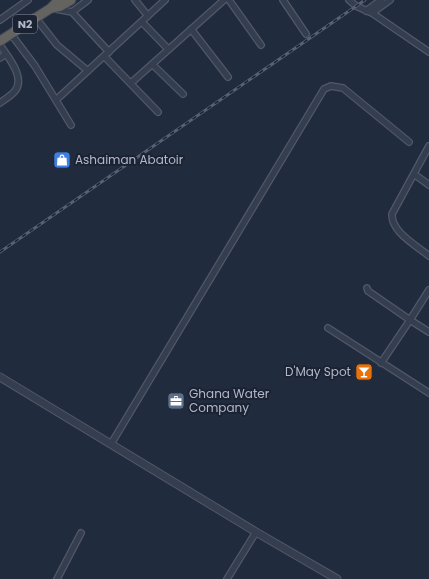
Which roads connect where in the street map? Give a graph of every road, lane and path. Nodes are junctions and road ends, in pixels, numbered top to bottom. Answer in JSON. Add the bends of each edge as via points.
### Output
{"nodes":[{"id":1,"x":28,"y":0,"type":"edge"},
{"id":2,"x":71,"y":0,"type":"edge"},
{"id":3,"x":88,"y":0,"type":"edge"},
{"id":4,"x":135,"y":0,"type":"edge"},
{"id":5,"x":165,"y":0,"type":"edge"},
{"id":6,"x":224,"y":0,"type":"edge"},
{"id":7,"x":229,"y":0,"type":"edge"},
{"id":8,"x":283,"y":0,"type":"edge"},
{"id":9,"x":349,"y":0,"type":"edge"},
{"id":10,"x":381,"y":0,"type":"edge"},
{"id":11,"x":390,"y":0,"type":"edge"},
{"id":12,"x":56,"y":2,"type":"edge"},
{"id":13,"x":217,"y":2,"type":"edge"},
{"id":14,"x":72,"y":12,"type":"junction"},
{"id":15,"x":369,"y":12,"type":"junction"},
{"id":16,"x":148,"y":16,"type":"junction"},
{"id":17,"x":35,"y":17,"type":"junction"},
{"id":18,"x":0,"y":20,"type":"edge"},
{"id":19,"x":142,"y":22,"type":"junction"},
{"id":20,"x":191,"y":28,"type":"junction"},
{"id":21,"x":11,"y":34,"type":"junction"},
{"id":22,"x":306,"y":34,"type":"dead end"},
{"id":23,"x":0,"y":41,"type":"edge"},
{"id":24,"x":0,"y":45,"type":"edge"},
{"id":25,"x":261,"y":46,"type":"dead end"},
{"id":26,"x":168,"y":49,"type":"junction"},
{"id":27,"x":429,"y":52,"type":"edge"},
{"id":28,"x":6,"y":54,"type":"junction"},
{"id":29,"x":106,"y":54,"type":"junction"},
{"id":30,"x":0,"y":58,"type":"edge"},
{"id":31,"x":152,"y":64,"type":"junction"},
{"id":32,"x":88,"y":71,"type":"junction"},
{"id":33,"x":228,"y":76,"type":"dead end"},
{"id":34,"x":132,"y":83,"type":"junction"},
{"id":35,"x":183,"y":94,"type":"dead end"},
{"id":36,"x":56,"y":100,"type":"junction"},
{"id":37,"x":0,"y":103,"type":"edge"},
{"id":38,"x":158,"y":112,"type":"dead end"},
{"id":39,"x":72,"y":125,"type":"dead end"},
{"id":40,"x":409,"y":142,"type":"dead end"},
{"id":41,"x":429,"y":146,"type":"edge"},
{"id":42,"x":414,"y":174,"type":"junction"},
{"id":43,"x":429,"y":185,"type":"edge"},
{"id":44,"x":429,"y":256,"type":"edge"},
{"id":45,"x":367,"y":288,"type":"dead end"},
{"id":46,"x":429,"y":290,"type":"edge"},
{"id":47,"x":410,"y":320,"type":"junction"},
{"id":48,"x":328,"y":328,"type":"dead end"},
{"id":49,"x":429,"y":332,"type":"edge"},
{"id":50,"x":381,"y":363,"type":"junction"},
{"id":51,"x":0,"y":377,"type":"edge"},
{"id":52,"x":429,"y":394,"type":"edge"},
{"id":53,"x":111,"y":444,"type":"junction"},
{"id":54,"x":256,"y":532,"type":"junction"},
{"id":55,"x":81,"y":533,"type":"dead end"},
{"id":56,"x":57,"y":579,"type":"edge"},
{"id":57,"x":227,"y":579,"type":"edge"},
{"id":58,"x":337,"y":579,"type":"edge"}],
"edges":[{"from":1,"to":18,"type":"street"},
{"from":2,"to":12,"type":"highway","number":"N2","via":[[62,6]]},
{"from":3,"to":14,"type":"street"},
{"from":4,"to":16,"type":"street"},
{"from":5,"to":16,"type":"street"},
{"from":6,"to":13,"type":"street"},
{"from":7,"to":25,"type":"street"},
{"from":8,"to":22,"type":"street"},
{"from":9,"to":15,"type":"street"},
{"from":10,"to":15,"type":"street"},
{"from":11,"to":15,"type":"street"},
{"from":12,"to":14,"type":"street"},
{"from":12,"to":17,"type":"highway","number":"N2"},
{"from":13,"to":20,"type":"street"},
{"from":14,"to":29,"type":"street"},
{"from":15,"to":27,"type":"street"},
{"from":16,"to":19,"type":"street"},
{"from":17,"to":21,"type":"highway","number":"N2"},
{"from":17,"to":32,"type":"street","via":[[57,45]]},
{"from":19,"to":26,"type":"street"},
{"from":19,"to":29,"type":"street"},
{"from":20,"to":26,"type":"street"},
{"from":20,"to":33,"type":"street"},
{"from":21,"to":23,"type":"highway","number":"N2"},
{"from":21,"to":36,"type":"street"},
{"from":24,"to":28,"type":"street"},
{"from":26,"to":31,"type":"street"},
{"from":28,"to":30,"type":"street"},
{"from":28,"to":37,"type":"street","via":[[17,73],[17,87]]},
{"from":29,"to":32,"type":"street"},
{"from":29,"to":34,"type":"street"},
{"from":31,"to":34,"type":"street"},
{"from":31,"to":35,"type":"street"},
{"from":32,"to":36,"type":"street"},
{"from":34,"to":38,"type":"street"},
{"from":36,"to":39,"type":"street"},
{"from":40,"to":53,"type":"street","via":[[343,88],[331,86],[324,89]]},
{"from":41,"to":42,"type":"street"},
{"from":42,"to":43,"type":"street"},
{"from":42,"to":44,"type":"street","via":[[392,214],[392,219],[398,230]]},
{"from":45,"to":47,"type":"street"},
{"from":46,"to":47,"type":"street"},
{"from":47,"to":49,"type":"street"},
{"from":47,"to":50,"type":"street"},
{"from":48,"to":50,"type":"street"},
{"from":50,"to":52,"type":"street"},
{"from":51,"to":53,"type":"street"},
{"from":53,"to":54,"type":"street"},
{"from":54,"to":57,"type":"street"},
{"from":54,"to":58,"type":"street"},
{"from":55,"to":56,"type":"street"}]}
